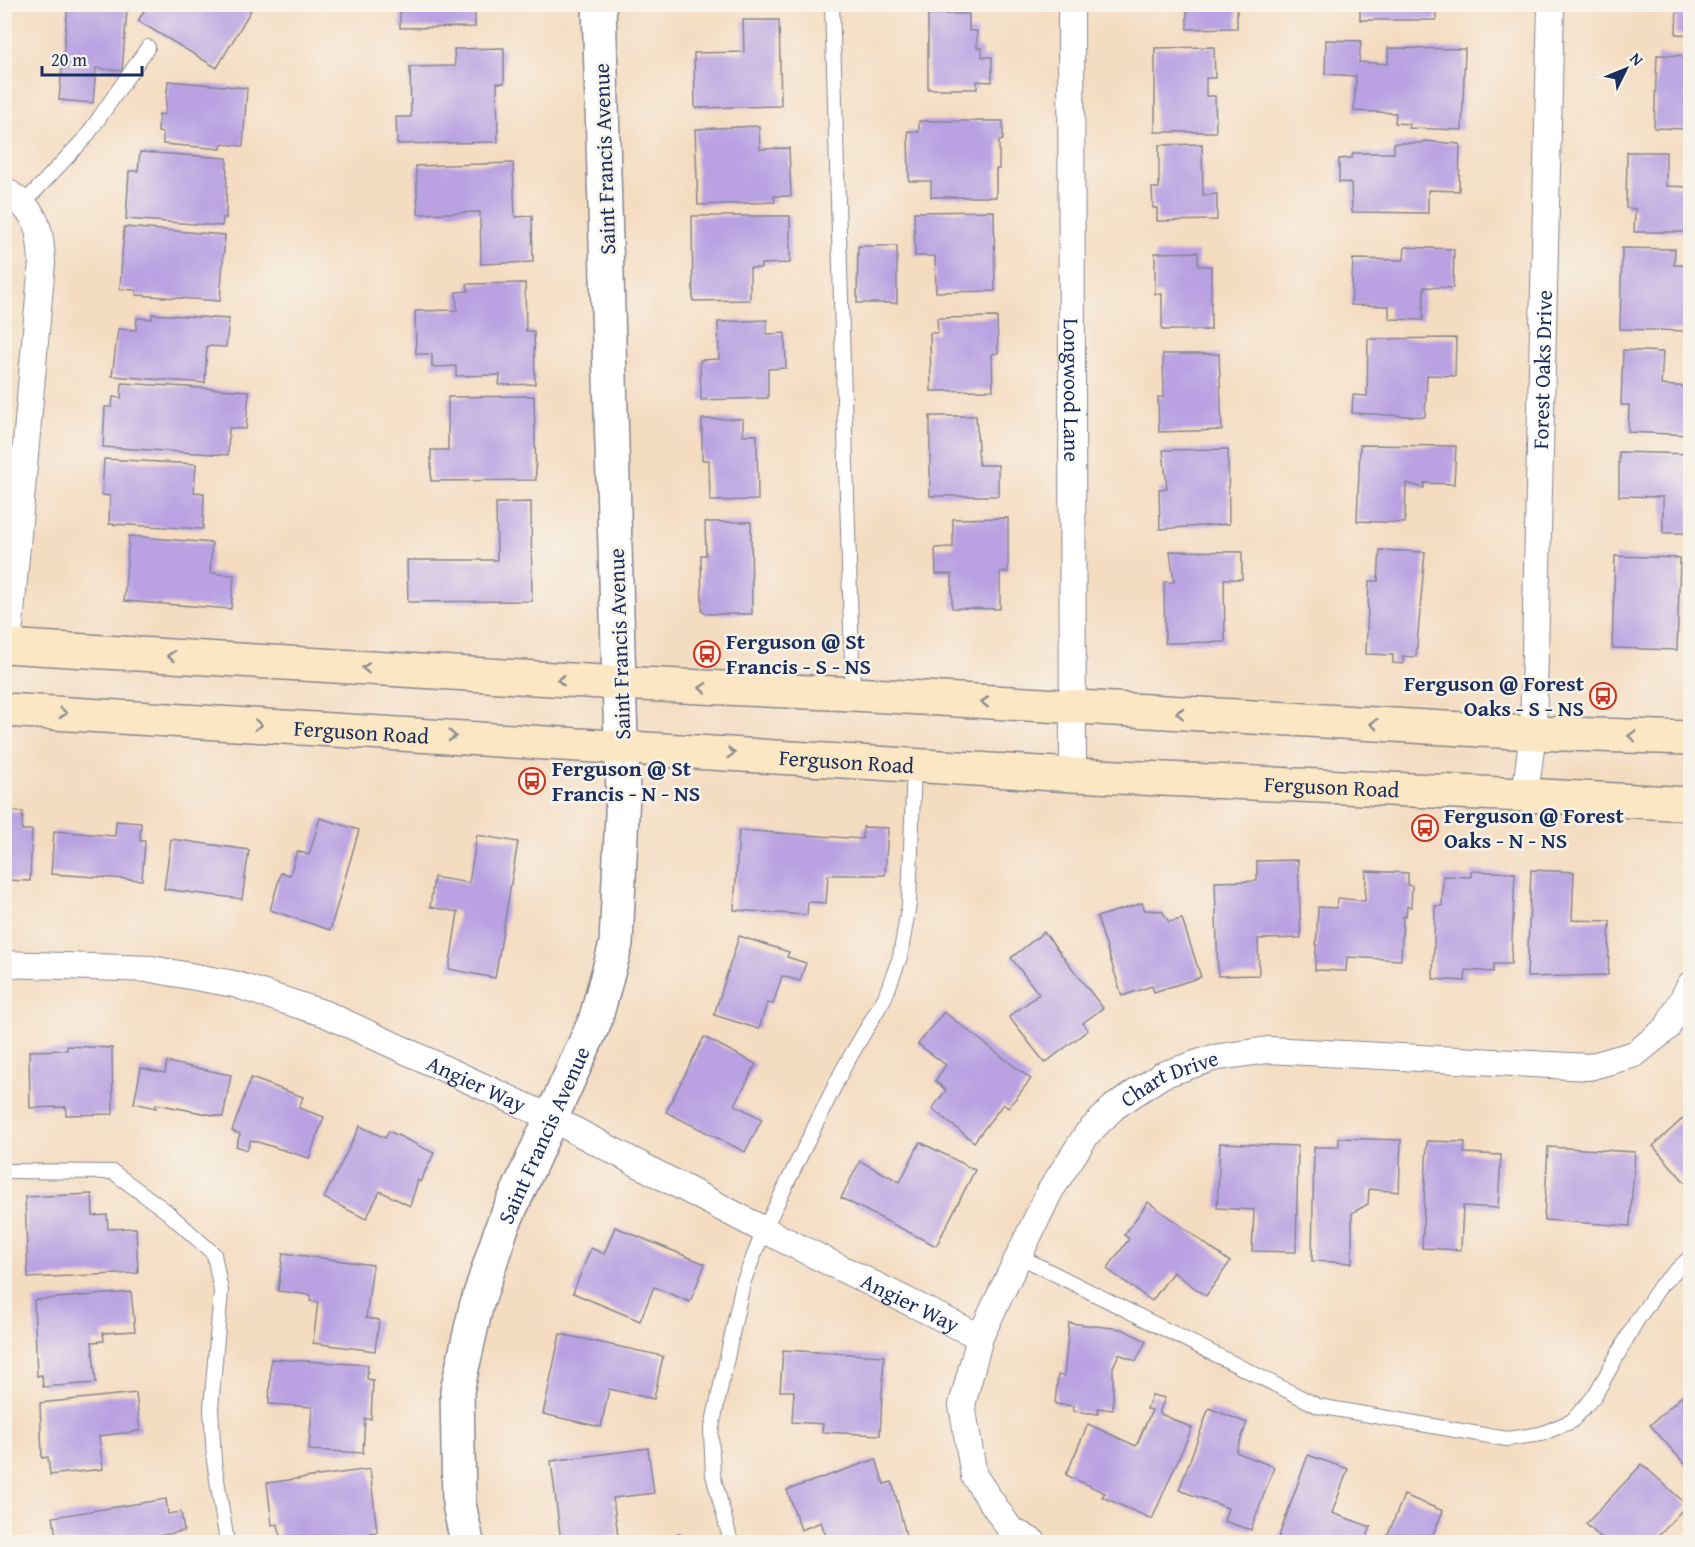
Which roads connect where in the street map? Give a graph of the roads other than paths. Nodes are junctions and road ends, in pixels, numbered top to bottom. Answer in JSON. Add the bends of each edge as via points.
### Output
{"nodes":[{"id":1,"x":599,"y":4,"type":"edge"},
{"id":2,"x":832,"y":4,"type":"edge"},
{"id":3,"x":1071,"y":4,"type":"edge"},
{"id":4,"x":1551,"y":4,"type":"edge"},
{"id":5,"x":147,"y":46,"type":"dead end"},
{"id":6,"x":14,"y":196,"type":"edge"},
{"id":7,"x":7,"y":646,"type":"edge"},
{"id":8,"x":619,"y":684,"type":"junction"},
{"id":9,"x":853,"y":694,"type":"junction"},
{"id":10,"x":1073,"y":706,"type":"junction"},
{"id":11,"x":4,"y":710,"type":"edge"},
{"id":12,"x":1533,"y":733,"type":"junction"},
{"id":13,"x":1690,"y":738,"type":"edge"},
{"id":14,"x":623,"y":746,"type":"junction"},
{"id":15,"x":914,"y":765,"type":"junction"},
{"id":16,"x":1073,"y":775,"type":"junction"},
{"id":17,"x":1525,"y":795,"type":"junction"},
{"id":18,"x":1690,"y":804,"type":"edge"},
{"id":19,"x":4,"y":964,"type":"edge"},
{"id":20,"x":1690,"y":985,"type":"edge"},
{"id":21,"x":551,"y":1118,"type":"junction"},
{"id":22,"x":4,"y":1172,"type":"edge"},
{"id":23,"x":764,"y":1230,"type":"junction"},
{"id":24,"x":1019,"y":1256,"type":"junction"},
{"id":25,"x":1690,"y":1257,"type":"edge"},
{"id":26,"x":980,"y":1337,"type":"junction"},
{"id":27,"x":227,"y":1542,"type":"edge"},
{"id":28,"x":467,"y":1542,"type":"edge"},
{"id":29,"x":731,"y":1542,"type":"edge"},
{"id":30,"x":1033,"y":1542,"type":"edge"}],
"edges":[{"from":1,"to":8,"type":"street","name":"Saint Francis Avenue"},
{"from":2,"to":9,"type":"lane"},
{"from":3,"to":10,"type":"street","name":"Longwood Lane"},
{"from":4,"to":12,"type":"street","name":"Forest Oaks Drive"},
{"from":5,"to":6,"type":"lane","via":[[86,137]]},
{"from":6,"to":7,"type":"street","via":[[35,219],[42,263]]},
{"from":8,"to":7,"type":"main road","one_way":true},
{"from":9,"to":8,"type":"main road","one_way":true},
{"from":8,"to":14,"type":"street","name":"Saint Francis Avenue"},
{"from":10,"to":9,"type":"main road","one_way":true},
{"from":12,"to":10,"type":"main road","one_way":true},
{"from":10,"to":16,"type":"street","name":"Longwood Lane"},
{"from":11,"to":14,"type":"main road","name":"Ferguson Road","one_way":true},
{"from":13,"to":12,"type":"main road","one_way":true},
{"from":12,"to":17,"type":"street","name":"Forest Oaks Drive"},
{"from":14,"to":15,"type":"main road","name":"Ferguson Road","one_way":true},
{"from":14,"to":21,"type":"street","name":"Saint Francis Avenue","via":[[616,944],[595,1021]]},
{"from":15,"to":16,"type":"main road","name":"Ferguson Road"},
{"from":15,"to":23,"type":"lane","via":[[909,904],[900,957],[885,997],[843,1069]]},
{"from":16,"to":17,"type":"main road","name":"Ferguson Road"},
{"from":17,"to":18,"type":"main road","name":"Ferguson Road"},
{"from":19,"to":21,"type":"street","name":"Angier Way","via":[[151,969],[234,984],[326,1014]]},
{"from":20,"to":24,"type":"street","name":"Chart Drive","via":[[1667,1028],[1635,1054],[1589,1067],[1268,1050],[1213,1058],[1162,1075],[1114,1107],[1087,1134],[1050,1191]]},
{"from":21,"to":23,"type":"street","name":"Angier Way"},
{"from":21,"to":28,"type":"street","name":"Saint Francis Avenue","via":[[502,1227],[476,1307],[457,1391],[459,1504]]},
{"from":22,"to":27,"type":"lane","via":[[113,1172],[166,1211],[214,1254],[221,1291],[212,1419],[214,1461]]},
{"from":23,"to":26,"type":"street","name":"Angier Way"},
{"from":23,"to":29,"type":"lane","via":[[743,1283],[711,1432],[713,1474]]},
{"from":24,"to":25,"type":"lane","via":[[1318,1406],[1507,1439],[1541,1434],[1572,1421],[1595,1395],[1661,1285]]},
{"from":24,"to":26,"type":"street","name":"Chart Drive"},
{"from":26,"to":30,"type":"street","name":"Chart Drive","via":[[962,1406],[974,1476],[1011,1529]]}]}
